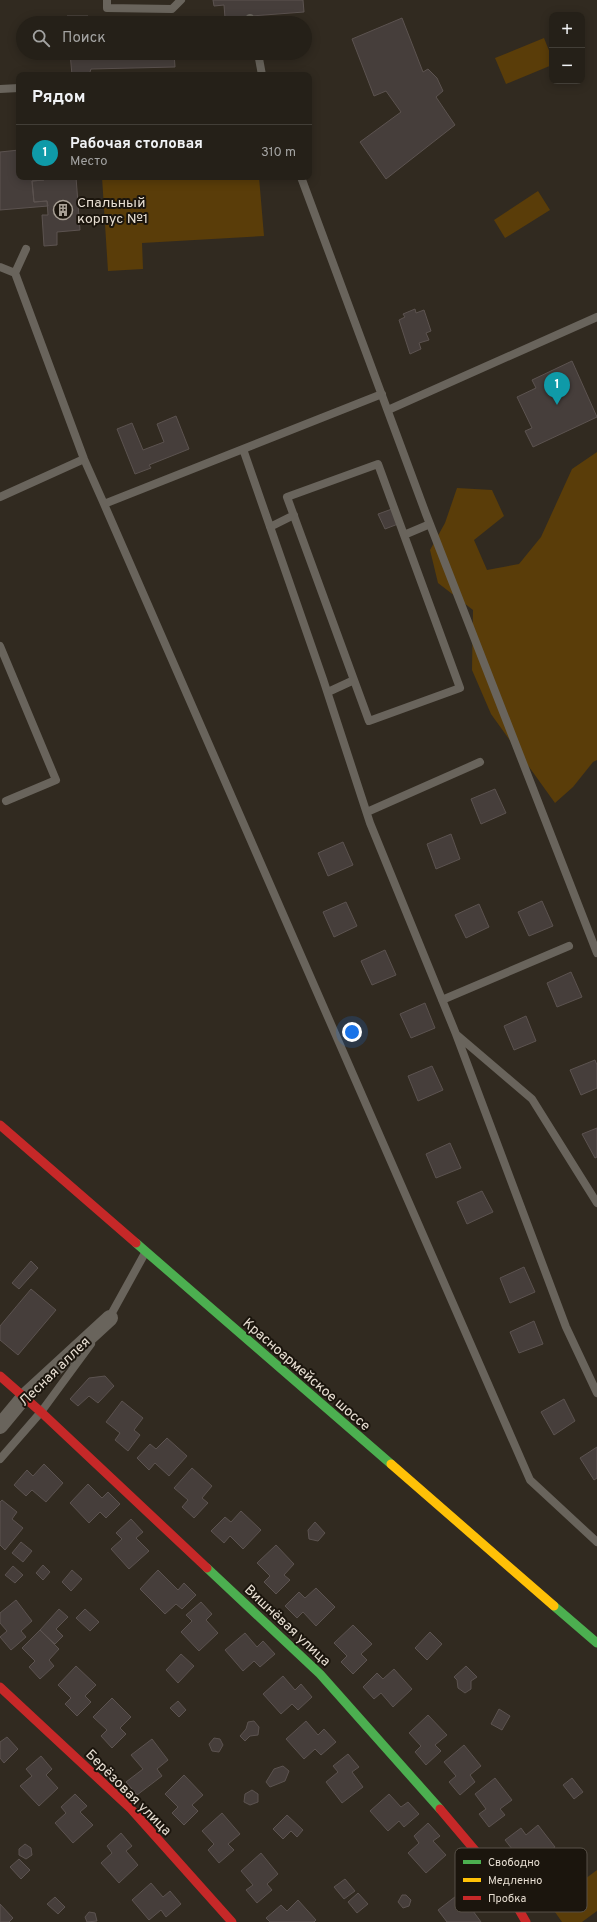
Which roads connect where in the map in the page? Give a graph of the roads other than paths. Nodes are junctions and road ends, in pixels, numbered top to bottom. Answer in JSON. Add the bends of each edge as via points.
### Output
{"nodes":[{"id":1,"x":107,"y":0,"type":"edge"},
{"id":2,"x":181,"y":0,"type":"edge"},
{"id":3,"x":259,"y":60,"type":"edge"},
{"id":4,"x":261,"y":72,"type":"edge"},
{"id":5,"x":16,"y":88,"type":"edge"},
{"id":6,"x":0,"y":89,"type":"edge"},
{"id":7,"x":302,"y":180,"type":"edge"},
{"id":8,"x":26,"y":249,"type":"dead end"},
{"id":9,"x":0,"y":267,"type":"edge"},
{"id":10,"x":15,"y":273,"type":"junction"},
{"id":11,"x":597,"y":317,"type":"edge"},
{"id":12,"x":382,"y":394,"type":"junction"},
{"id":13,"x":388,"y":410,"type":"junction"},
{"id":14,"x":243,"y":449,"type":"junction"},
{"id":15,"x":84,"y":459,"type":"junction"},
{"id":16,"x":0,"y":497,"type":"edge"},
{"id":17,"x":104,"y":504,"type":"junction"},
{"id":18,"x":294,"y":514,"type":"junction"},
{"id":19,"x":430,"y":524,"type":"junction"},
{"id":20,"x":270,"y":527,"type":"junction"},
{"id":21,"x":404,"y":535,"type":"junction"},
{"id":22,"x":0,"y":646,"type":"edge"},
{"id":23,"x":354,"y":680,"type":"junction"},
{"id":24,"x":328,"y":692,"type":"junction"},
{"id":25,"x":480,"y":762,"type":"dead end"},
{"id":26,"x":6,"y":801,"type":"dead end"},
{"id":27,"x":367,"y":812,"type":"junction"},
{"id":28,"x":569,"y":946,"type":"dead end"},
{"id":29,"x":597,"y":953,"type":"edge"},
{"id":30,"x":442,"y":1000,"type":"junction"},
{"id":31,"x":456,"y":1034,"type":"junction"},
{"id":32,"x":0,"y":1125,"type":"edge"},
{"id":33,"x":597,"y":1203,"type":"edge"},
{"id":34,"x":146,"y":1252,"type":"junction"},
{"id":35,"x":110,"y":1318,"type":"junction"},
{"id":36,"x":0,"y":1376,"type":"edge"},
{"id":37,"x":597,"y":1393,"type":"edge"},
{"id":38,"x":24,"y":1397,"type":"junction"},
{"id":39,"x":41,"y":1412,"type":"junction"},
{"id":40,"x":0,"y":1426,"type":"edge"},
{"id":41,"x":0,"y":1459,"type":"edge"},
{"id":42,"x":597,"y":1542,"type":"edge"},
{"id":43,"x":597,"y":1644,"type":"edge"},
{"id":44,"x":0,"y":1687,"type":"edge"},
{"id":45,"x":474,"y":1848,"type":"edge"},
{"id":46,"x":520,"y":1912,"type":"edge"},
{"id":47,"x":232,"y":1922,"type":"edge"},
{"id":48,"x":526,"y":1922,"type":"edge"}],
"edges":[{"from":1,"to":2,"type":"lane","via":[[107,8],[165,9],[172,9]]},
{"from":3,"to":4,"type":"lane"},
{"from":5,"to":6,"type":"lane"},
{"from":7,"to":12,"type":"lane"},
{"from":8,"to":10,"type":"lane"},
{"from":9,"to":10,"type":"lane"},
{"from":10,"to":15,"type":"lane"},
{"from":11,"to":13,"type":"lane"},
{"from":12,"to":13,"type":"lane"},
{"from":12,"to":14,"type":"lane"},
{"from":13,"to":19,"type":"lane"},
{"from":14,"to":17,"type":"lane"},
{"from":14,"to":20,"type":"lane"},
{"from":15,"to":16,"type":"lane"},
{"from":15,"to":17,"type":"lane"},
{"from":17,"to":42,"type":"lane","via":[[530,1480]]},
{"from":18,"to":20,"type":"lane"},
{"from":18,"to":21,"type":"lane","via":[[287,497],[378,464]]},
{"from":18,"to":23,"type":"lane"},
{"from":19,"to":21,"type":"lane"},
{"from":19,"to":29,"type":"lane"},
{"from":20,"to":24,"type":"lane"},
{"from":21,"to":23,"type":"lane","via":[[460,688],[369,721]]},
{"from":22,"to":26,"type":"lane","via":[[56,780]]},
{"from":23,"to":24,"type":"lane"},
{"from":24,"to":27,"type":"lane"},
{"from":25,"to":27,"type":"lane"},
{"from":27,"to":30,"type":"lane"},
{"from":28,"to":30,"type":"lane"},
{"from":30,"to":31,"type":"lane"},
{"from":31,"to":33,"type":"lane","via":[[532,1099]]},
{"from":31,"to":37,"type":"lane","via":[[566,1327]]},
{"from":32,"to":34,"type":"street","name":"Красноармейское шоссе"},
{"from":34,"to":35,"type":"lane"},
{"from":34,"to":43,"type":"street","name":"Красноармейское шоссе"},
{"from":35,"to":38,"type":"street","name":"Лесная аллея"},
{"from":35,"to":39,"type":"lane"},
{"from":36,"to":38,"type":"street","name":"Вишнёвая улица"},
{"from":38,"to":39,"type":"street","name":"Вишнёвая улица"},
{"from":38,"to":40,"type":"street","name":"Лесная аллея"},
{"from":39,"to":41,"type":"lane"},
{"from":39,"to":45,"type":"street","name":"Вишнёвая улица","via":[[320,1674]]},
{"from":44,"to":47,"type":"street","name":"Берёзовая улица","via":[[131,1809]]},
{"from":46,"to":48,"type":"street","name":"Вишнёвая улица"}]}
